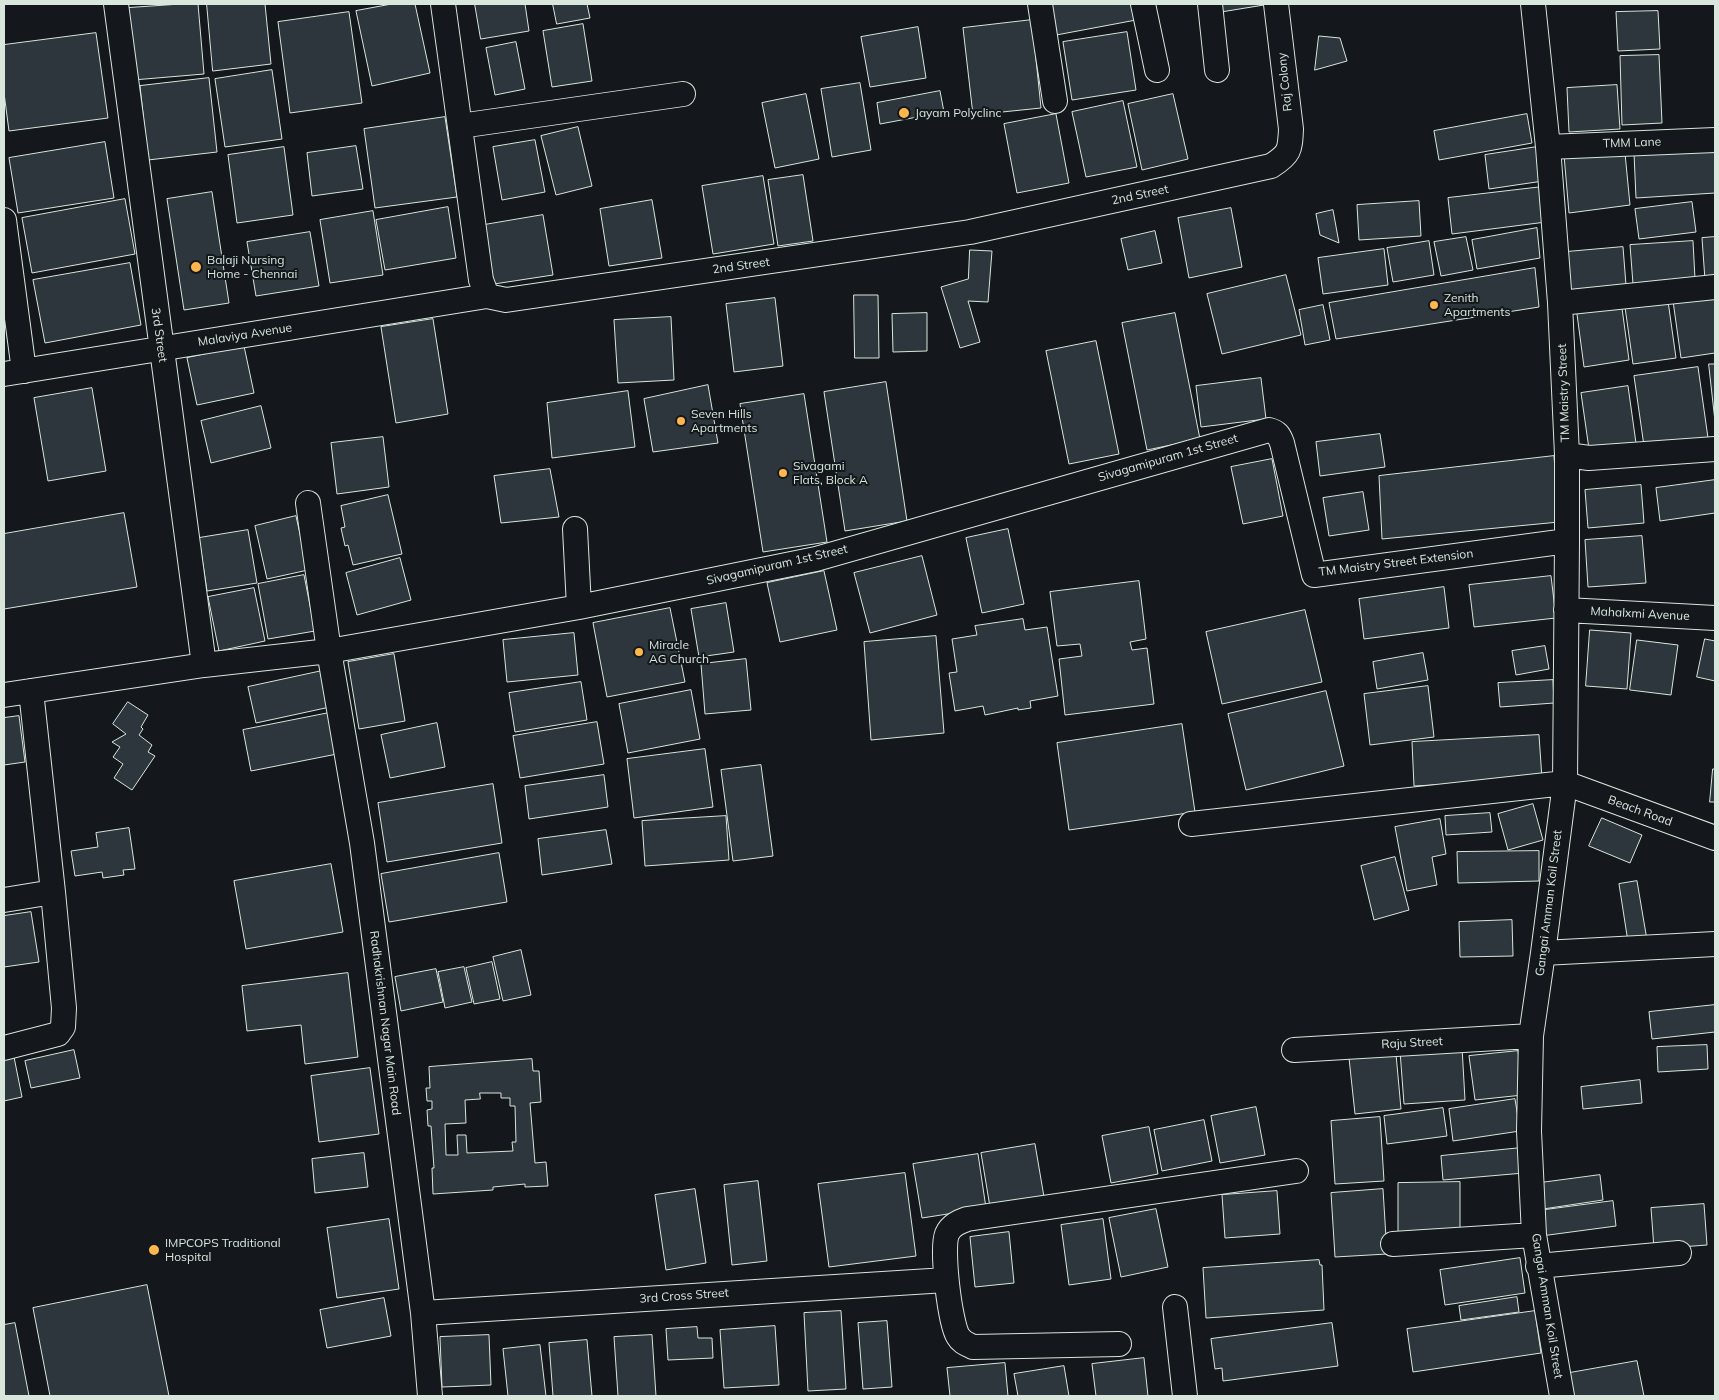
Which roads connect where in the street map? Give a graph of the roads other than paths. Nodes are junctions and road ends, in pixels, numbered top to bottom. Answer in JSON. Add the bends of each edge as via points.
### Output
{"nodes":[{"id":1,"x":116,"y":4,"type":"edge"},
{"id":2,"x":443,"y":4,"type":"edge"},
{"id":3,"x":1040,"y":4,"type":"edge"},
{"id":4,"x":1143,"y":4,"type":"edge"},
{"id":5,"x":1210,"y":4,"type":"edge"},
{"id":6,"x":1276,"y":4,"type":"edge"},
{"id":7,"x":1533,"y":4,"type":"edge"},
{"id":8,"x":1157,"y":70,"type":"dead end"},
{"id":9,"x":1217,"y":70,"type":"dead end"},
{"id":10,"x":683,"y":94,"type":"dead end"},
{"id":11,"x":1055,"y":101,"type":"dead end"},
{"id":12,"x":460,"y":126,"type":"junction"},
{"id":13,"x":1715,"y":140,"type":"edge"},
{"id":14,"x":1548,"y":146,"type":"junction"},
{"id":15,"x":1284,"y":158,"type":"joint"},
{"id":16,"x":4,"y":220,"type":"edge"},
{"id":17,"x":1715,"y":287,"type":"edge"},
{"id":18,"x":486,"y":296,"type":"junction"},
{"id":19,"x":1560,"y":303,"type":"junction"},
{"id":20,"x":161,"y":349,"type":"junction"},
{"id":21,"x":14,"y":373,"type":"edge"},
{"id":22,"x":1275,"y":431,"type":"joint"},
{"id":23,"x":1715,"y":449,"type":"edge"},
{"id":24,"x":1567,"y":455,"type":"junction"},
{"id":25,"x":308,"y":503,"type":"dead end"},
{"id":26,"x":575,"y":530,"type":"dead end"},
{"id":27,"x":1567,"y":541,"type":"junction"},
{"id":28,"x":579,"y":607,"type":"junction"},
{"id":29,"x":1566,"y":610,"type":"junction"},
{"id":30,"x":1715,"y":618,"type":"edge"},
{"id":31,"x":329,"y":651,"type":"junction"},
{"id":32,"x":204,"y":666,"type":"junction"},
{"id":33,"x":31,"y":691,"type":"junction"},
{"id":34,"x":4,"y":695,"type":"edge"},
{"id":35,"x":1565,"y":783,"type":"junction"},
{"id":36,"x":1191,"y":824,"type":"dead end"},
{"id":37,"x":1715,"y":838,"type":"edge"},
{"id":38,"x":53,"y":892,"type":"junction"},
{"id":39,"x":4,"y":900,"type":"edge"},
{"id":40,"x":1715,"y":944,"type":"edge"},
{"id":41,"x":1543,"y":953,"type":"junction"},
{"id":42,"x":1531,"y":1036,"type":"junction"},
{"id":43,"x":4,"y":1048,"type":"edge"},
{"id":44,"x":1294,"y":1050,"type":"dead end"},
{"id":45,"x":1296,"y":1171,"type":"dead end"},
{"id":46,"x":1534,"y":1235,"type":"junction"},
{"id":47,"x":1393,"y":1244,"type":"dead end"},
{"id":48,"x":1680,"y":1253,"type":"dead end"},
{"id":49,"x":1538,"y":1266,"type":"junction"},
{"id":50,"x":946,"y":1280,"type":"junction"},
{"id":51,"x":1175,"y":1307,"type":"dead end"},
{"id":52,"x":423,"y":1312,"type":"junction"},
{"id":53,"x":1118,"y":1344,"type":"dead end"},
{"id":54,"x":430,"y":1396,"type":"edge"},
{"id":55,"x":1185,"y":1396,"type":"edge"},
{"id":56,"x":1562,"y":1396,"type":"edge"}],
"edges":[{"from":1,"to":20,"type":"street","name":"3rd Street"},
{"from":2,"to":12,"type":"street"},
{"from":3,"to":11,"type":"street"},
{"from":4,"to":8,"type":"street"},
{"from":5,"to":9,"type":"street"},
{"from":6,"to":15,"type":"street","name":"Raj Colony","via":[[1291,129],[1290,146]]},
{"from":7,"to":14,"type":"street","name":"TM Maistry Street"},
{"from":10,"to":12,"type":"street"},
{"from":12,"to":18,"type":"street","via":[[481,280]]},
{"from":13,"to":14,"type":"street","name":"TMM Lane"},
{"from":14,"to":19,"type":"street","name":"TM Maistry Street"},
{"from":15,"to":18,"type":"street","name":"2nd Street","via":[[1271,166],[970,232],[506,300]]},
{"from":16,"to":21,"type":"street"},
{"from":17,"to":19,"type":"street"},
{"from":18,"to":20,"type":"street","name":"Malaviya Avenue"},
{"from":19,"to":24,"type":"street","name":"TM Maistry Street"},
{"from":20,"to":21,"type":"street","name":"Malaviya Avenue"},
{"from":20,"to":32,"type":"street","name":"3rd Street"},
{"from":22,"to":27,"type":"street","name":"TM Maistry Street Extension","via":[[1282,443],[1314,575]]},
{"from":22,"to":28,"type":"street","name":"Sivagamipuram 1st Street","via":[[1261,431],[816,559]]},
{"from":23,"to":24,"type":"street","via":[[1589,458]]},
{"from":24,"to":27,"type":"street","name":"TM Maistry Street"},
{"from":25,"to":31,"type":"street","name":"Radhakrishnan Nagar Main Road"},
{"from":26,"to":28,"type":"street"},
{"from":27,"to":29,"type":"street","name":"TM Maistry Street"},
{"from":28,"to":31,"type":"street","name":"Sivagamipuram 1st Street"},
{"from":29,"to":30,"type":"street","name":"Mahalxmi Avenue"},
{"from":29,"to":35,"type":"street","name":"TM Maistry Street"},
{"from":31,"to":32,"type":"street","name":"Sivagamipuram 1st Street"},
{"from":31,"to":52,"type":"street","name":"Radhakrishnan Nagar Main Road","via":[[362,843]]},
{"from":32,"to":33,"type":"street","name":"Sivagamipuram 1st Street"},
{"from":33,"to":34,"type":"street","name":"Sivagamipuram 1st Street"},
{"from":33,"to":38,"type":"street"},
{"from":35,"to":36,"type":"street"},
{"from":35,"to":37,"type":"street","name":"Beach Road"},
{"from":35,"to":41,"type":"street","name":"Gangai Amman Koil Street"},
{"from":38,"to":39,"type":"street"},
{"from":38,"to":43,"type":"street","via":[[63,1027],[58,1034]]},
{"from":40,"to":41,"type":"street"},
{"from":41,"to":42,"type":"street","name":"Gangai Amman Koil Street"},
{"from":42,"to":44,"type":"street","name":"Raju Street"},
{"from":42,"to":46,"type":"street","name":"Gangai Amman Koil Street","via":[[1529,1131]]},
{"from":45,"to":50,"type":"street","via":[[967,1218],[952,1226],[947,1233]]},
{"from":46,"to":47,"type":"street"},
{"from":46,"to":49,"type":"street","name":"Gangai Amman Koil Street"},
{"from":48,"to":49,"type":"street"},
{"from":49,"to":56,"type":"street","name":"Gangai Amman Koil Street"},
{"from":50,"to":52,"type":"street","name":"3rd Cross Street"},
{"from":50,"to":53,"type":"street","via":[[956,1332],[964,1344],[974,1347]]},
{"from":51,"to":55,"type":"street"},
{"from":52,"to":54,"type":"street","name":"Radhakrishnan Nagar Main Road"}]}
